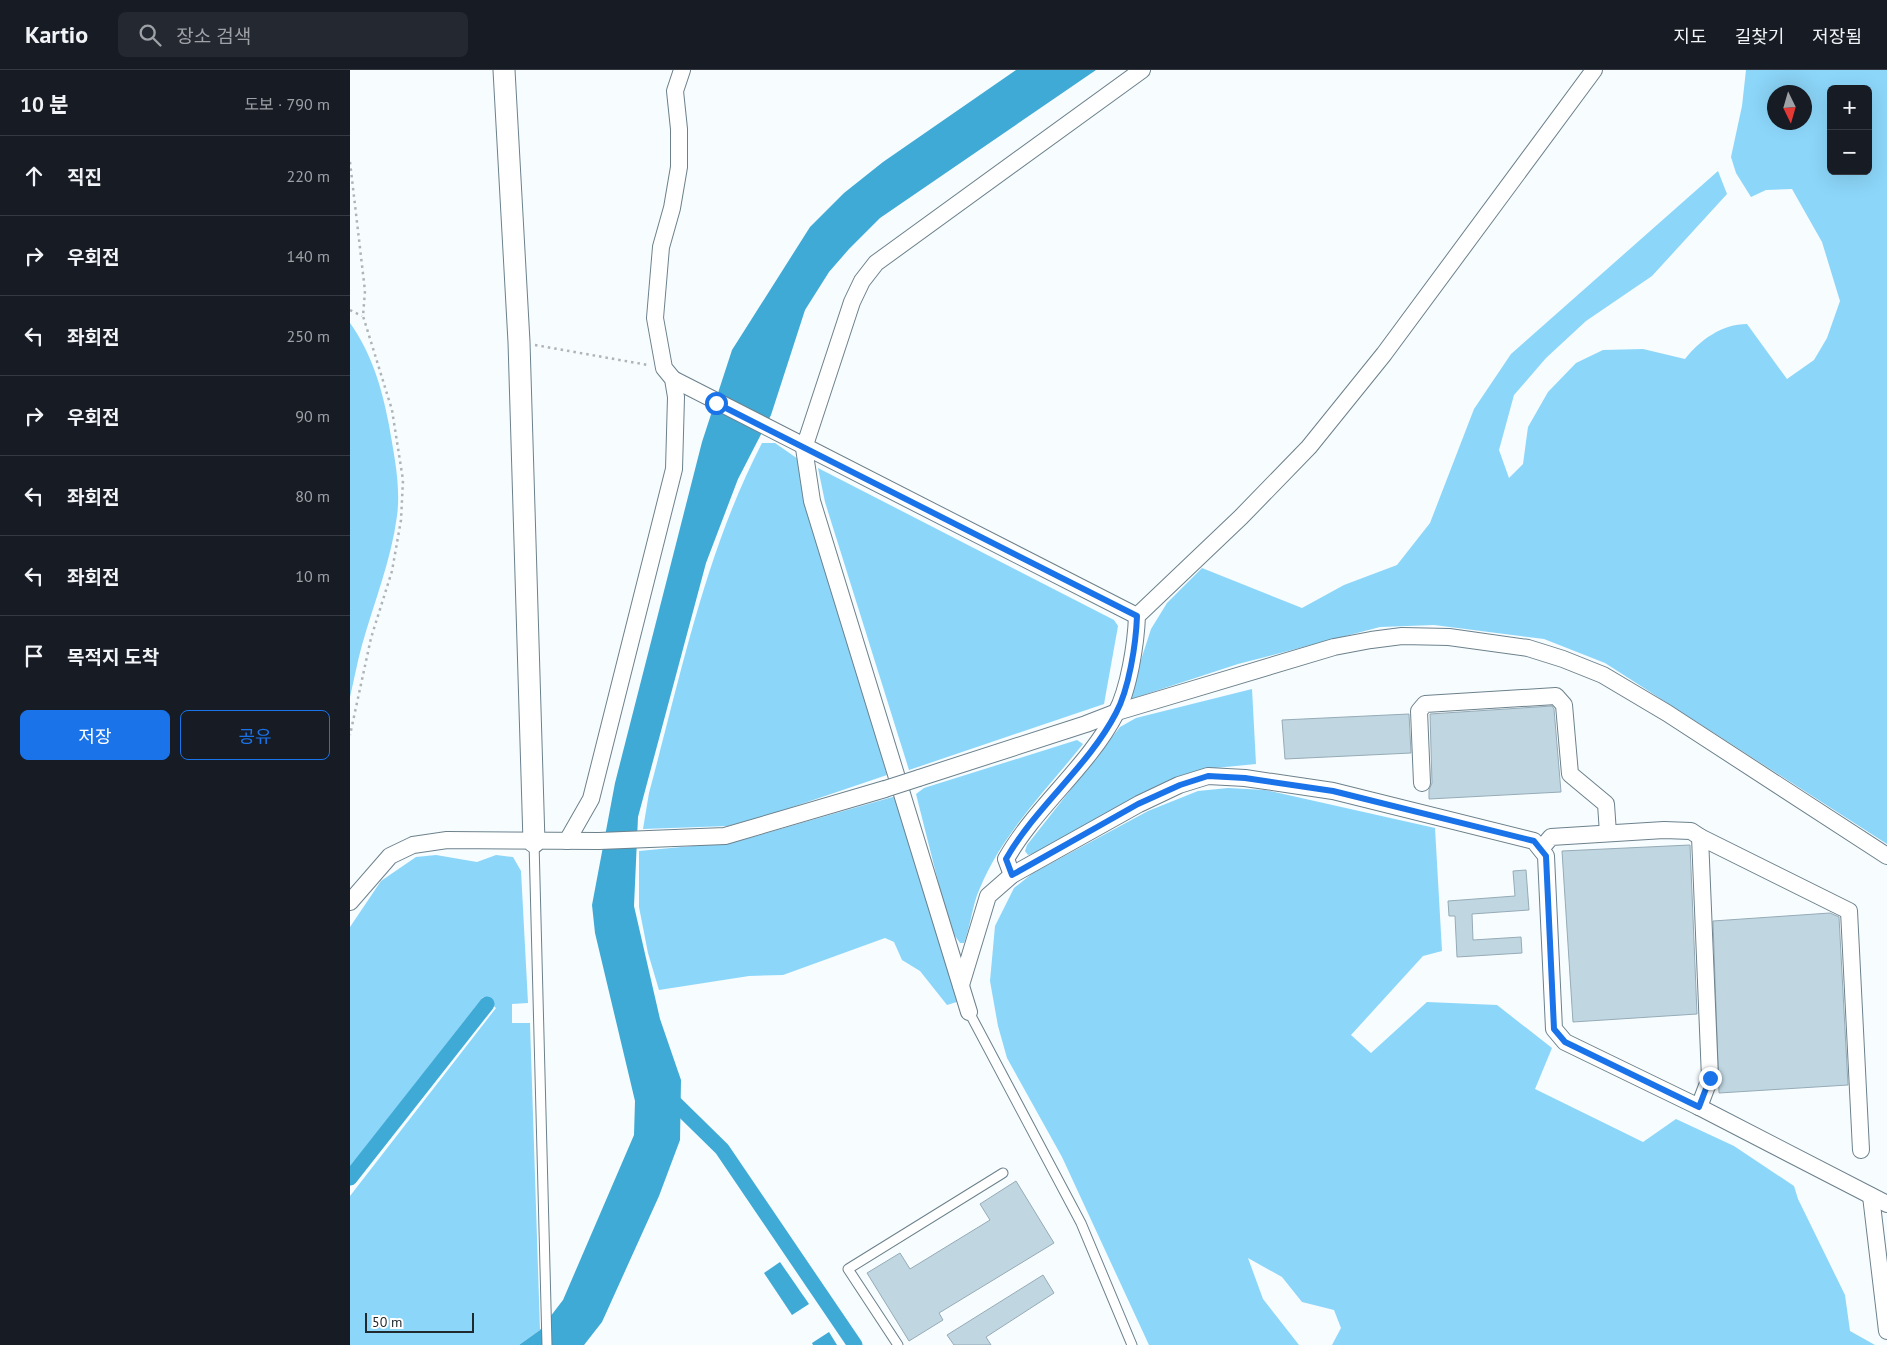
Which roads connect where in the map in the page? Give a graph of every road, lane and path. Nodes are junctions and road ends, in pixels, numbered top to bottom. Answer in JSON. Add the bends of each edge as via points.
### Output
{"nodes":[{"id":1,"x":504,"y":70,"type":"edge"},
{"id":2,"x":682,"y":70,"type":"edge"},
{"id":3,"x":1142,"y":70,"type":"edge"},
{"id":4,"x":1594,"y":70,"type":"edge"},
{"id":5,"x":350,"y":162,"type":"edge"},
{"id":6,"x":350,"y":310,"type":"edge"},
{"id":7,"x":363,"y":316,"type":"junction"},
{"id":8,"x":519,"y":342,"type":"junction"},
{"id":9,"x":668,"y":373,"type":"junction"},
{"id":10,"x":804,"y":448,"type":"junction"},
{"id":11,"x":1137,"y":616,"type":"junction"},
{"id":12,"x":1117,"y":712,"type":"junction"},
{"id":13,"x":350,"y":735,"type":"edge"},
{"id":14,"x":1422,"y":783,"type":"dead end"},
{"id":15,"x":1608,"y":834,"type":"junction"},
{"id":16,"x":1700,"y":837,"type":"junction"},
{"id":17,"x":567,"y":841,"type":"junction"},
{"id":18,"x":534,"y":842,"type":"junction"},
{"id":19,"x":1541,"y":849,"type":"junction"},
{"id":20,"x":1887,"y":856,"type":"edge"},
{"id":21,"x":1012,"y":875,"type":"junction"},
{"id":22,"x":350,"y":902,"type":"edge"},
{"id":23,"x":961,"y":985,"type":"junction"},
{"id":24,"x":970,"y":1012,"type":"joint"},
{"id":25,"x":1699,"y":1107,"type":"junction"},
{"id":26,"x":1861,"y":1150,"type":"dead end"},
{"id":27,"x":1003,"y":1173,"type":"dead end"},
{"id":28,"x":1871,"y":1196,"type":"junction"},
{"id":29,"x":1887,"y":1204,"type":"edge"},
{"id":30,"x":1887,"y":1331,"type":"edge"},
{"id":31,"x":546,"y":1345,"type":"edge"},
{"id":32,"x":898,"y":1345,"type":"edge"},
{"id":33,"x":1132,"y":1345,"type":"edge"}],
"edges":[{"from":1,"to":8,"type":"street"},
{"from":2,"to":9,"type":"street","via":[[675,91],[678,167],[672,208],[661,247],[655,318]]},
{"from":3,"to":10,"type":"street","via":[[876,263],[852,302]]},
{"from":4,"to":11,"type":"street","via":[[1384,354],[1309,447]]},
{"from":5,"to":7,"type":"path","via":[[365,291]]},
{"from":6,"to":7,"type":"path"},
{"from":7,"to":13,"type":"path","via":[[392,410],[403,480],[402,520],[392,572],[371,638]]},
{"from":8,"to":9,"type":"path"},
{"from":8,"to":18,"type":"street"},
{"from":9,"to":10,"type":"street","via":[[716,403]]},
{"from":9,"to":17,"type":"street","via":[[676,396],[674,469],[591,799]]},
{"from":10,"to":11,"type":"street"},
{"from":10,"to":23,"type":"street","via":[[812,501]]},
{"from":11,"to":12,"type":"street","via":[[1136,647]]},
{"from":12,"to":17,"type":"street","bridge":true,"via":[[884,789],[725,836]]},
{"from":12,"to":20,"type":"street","via":[[1334,647],[1371,640],[1449,636],[1528,648],[1603,675]]},
{"from":12,"to":21,"type":"street","via":[[1097,743],[1017,840],[1006,859]]},
{"from":14,"to":15,"type":"street","via":[[1418,711],[1425,704],[1556,696],[1564,705],[1570,774],[1606,804]]},
{"from":15,"to":16,"type":"street","via":[[1673,830],[1691,831]]},
{"from":15,"to":19,"type":"street","via":[[1551,837]]},
{"from":16,"to":25,"type":"street","via":[[1710,1078]]},
{"from":16,"to":26,"type":"street","via":[[1849,911]]},
{"from":17,"to":18,"type":"street"},
{"from":18,"to":22,"type":"street","via":[[447,840],[413,845],[390,856]]},
{"from":18,"to":31,"type":"lane"},
{"from":19,"to":21,"type":"street","via":[[1534,841],[1333,791],[1208,776],[1138,804]]},
{"from":19,"to":25,"type":"street","via":[[1546,856],[1554,1029],[1565,1042]]},
{"from":21,"to":23,"type":"street","via":[[988,896]]},
{"from":23,"to":24,"type":"street"},
{"from":24,"to":33,"type":"lane","via":[[1081,1223]]},
{"from":25,"to":28,"type":"street"},
{"from":27,"to":32,"type":"lane","via":[[848,1269]]},
{"from":28,"to":29,"type":"street"},
{"from":28,"to":30,"type":"street"}]}
